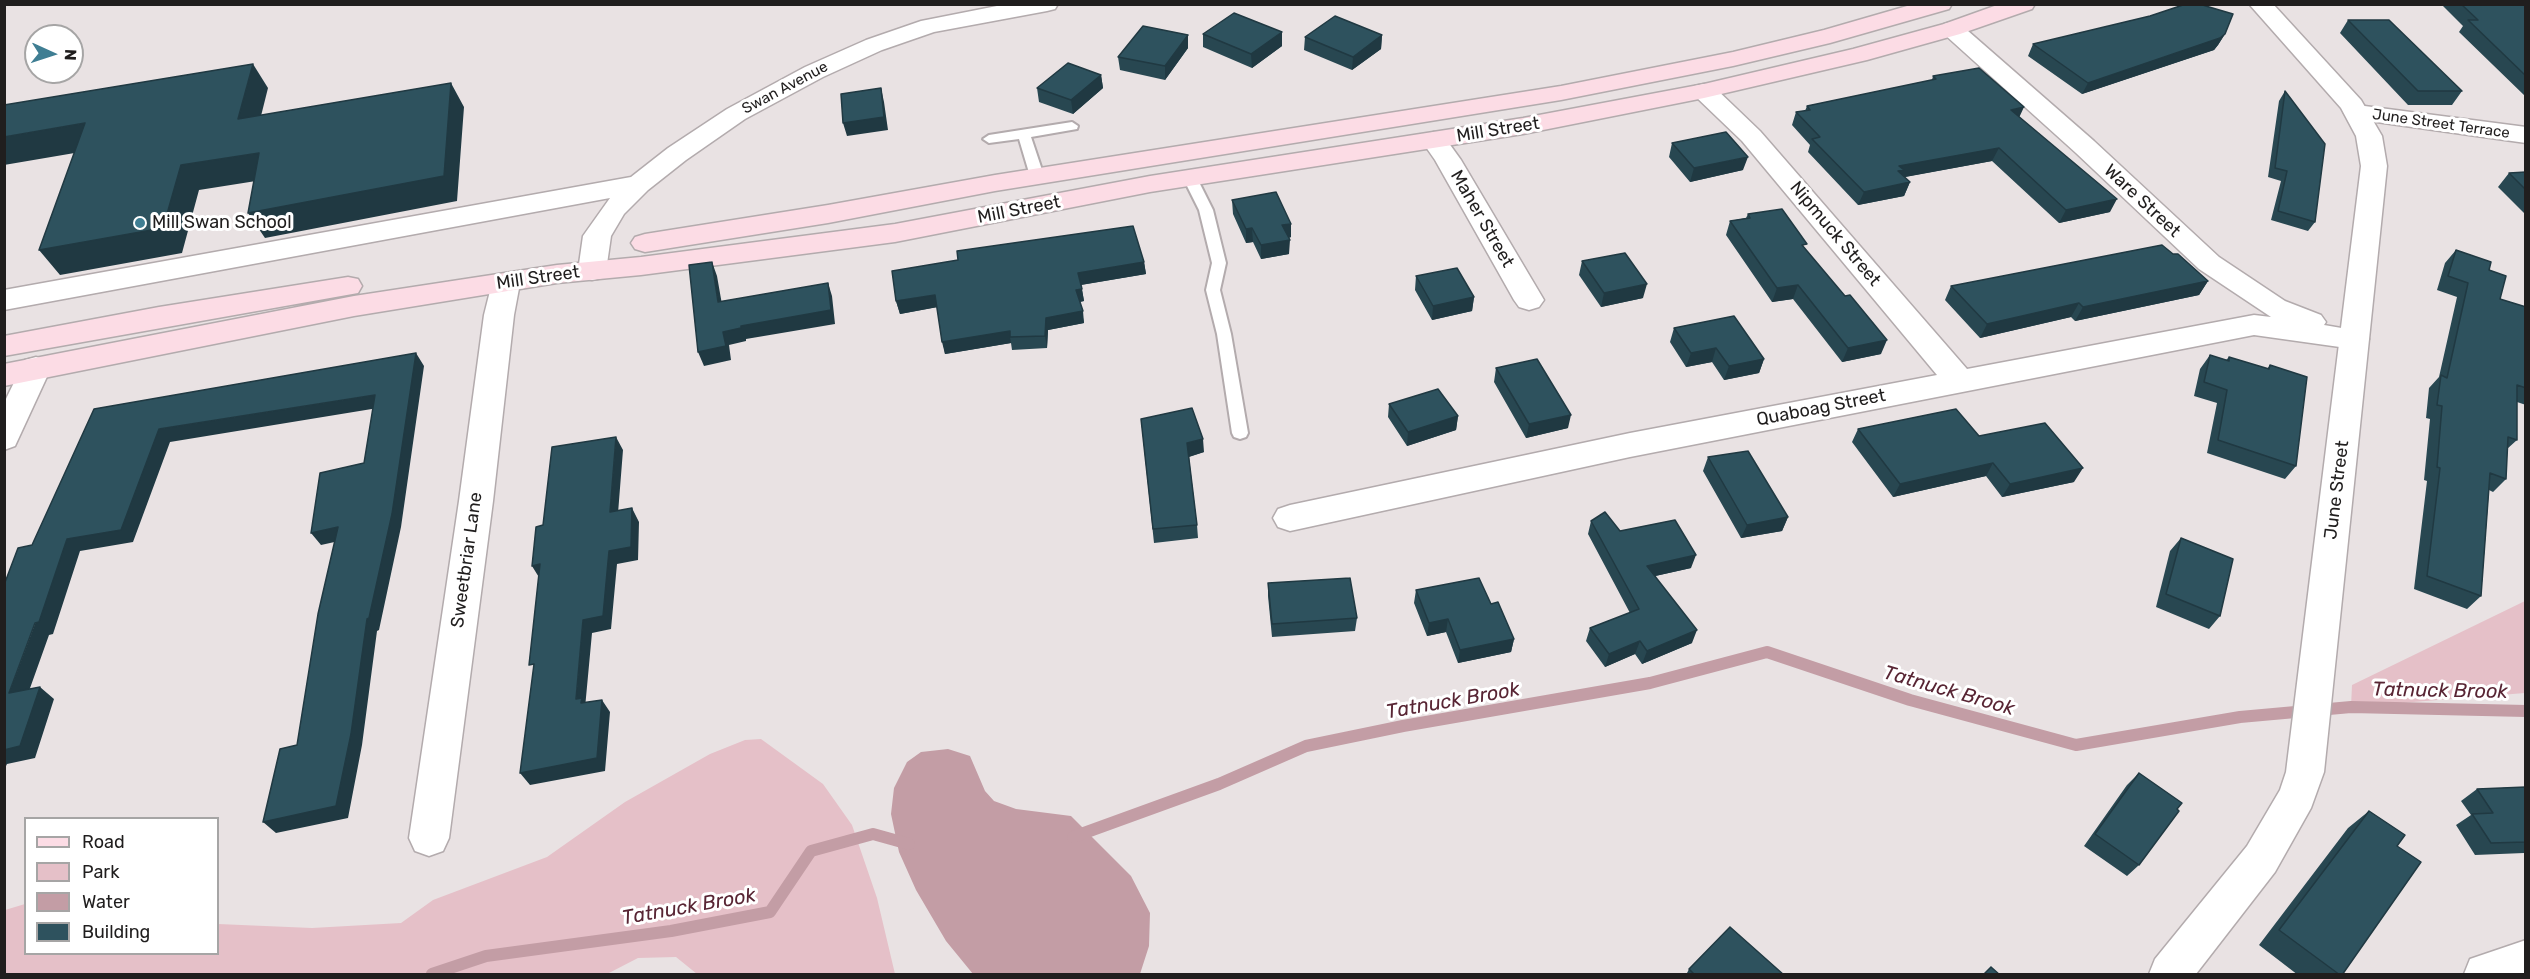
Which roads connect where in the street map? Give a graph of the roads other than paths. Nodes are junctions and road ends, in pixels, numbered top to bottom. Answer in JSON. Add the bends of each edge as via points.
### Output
{"nodes":[{"id":1,"x":1047,"y":4,"type":"edge"},
{"id":2,"x":1941,"y":4,"type":"edge"},
{"id":3,"x":2024,"y":4,"type":"edge"},
{"id":4,"x":2260,"y":4,"type":"edge"},
{"id":5,"x":1952,"y":29,"type":"junction"},
{"id":6,"x":1704,"y":91,"type":"junction"},
{"id":7,"x":2357,"y":113,"type":"junction"},
{"id":8,"x":1072,"y":126,"type":"dead end"},
{"id":9,"x":1024,"y":134,"type":"junction"},
{"id":10,"x":2526,"y":135,"type":"edge"},
{"id":11,"x":989,"y":139,"type":"dead end"},
{"id":12,"x":1434,"y":140,"type":"junction"},
{"id":13,"x":1037,"y":176,"type":"junction"},
{"id":14,"x":1190,"y":178,"type":"junction"},
{"id":15,"x":639,"y":184,"type":"junction"},
{"id":16,"x":594,"y":259,"type":"junction"},
{"id":17,"x":506,"y":283,"type":"junction"},
{"id":18,"x":4,"y":300,"type":"edge"},
{"id":19,"x":1529,"y":300,"type":"dead end"},
{"id":20,"x":2355,"y":339,"type":"junction"},
{"id":21,"x":4,"y":346,"type":"edge"},
{"id":22,"x":36,"y":368,"type":"junction"},
{"id":23,"x":4,"y":375,"type":"edge"},
{"id":24,"x":1960,"y":382,"type":"junction"},
{"id":25,"x":1240,"y":434,"type":"dead end"},
{"id":26,"x":4,"y":438,"type":"edge"},
{"id":27,"x":1290,"y":518,"type":"dead end"},
{"id":28,"x":429,"y":838,"type":"dead end"},
{"id":29,"x":2526,"y":962,"type":"edge"},
{"id":30,"x":2170,"y":975,"type":"edge"},
{"id":31,"x":2486,"y":975,"type":"edge"}],
"edges":[{"from":1,"to":15,"type":"street","name":"Swan Avenue","via":[[929,27],[854,53],[736,114]]},
{"from":2,"to":13,"type":"main road","name":"Mill Street","via":[[1830,36],[1583,89]]},
{"from":3,"to":5,"type":"main road","name":"Mill Street"},
{"from":4,"to":7,"type":"street","name":"June Street"},
{"from":5,"to":6,"type":"main road","name":"Mill Street"},
{"from":5,"to":20,"type":"street","name":"Ware Street","via":[[2209,263],[2276,308]]},
{"from":6,"to":12,"type":"main road","name":"Mill Street"},
{"from":6,"to":24,"type":"street","name":"Nipmuck Street","via":[[1751,136]]},
{"from":7,"to":10,"type":"street","name":"June Street Terrace"},
{"from":7,"to":20,"type":"street","name":"June Street","via":[[2371,142],[2374,166]]},
{"from":8,"to":9,"type":"lane"},
{"from":9,"to":11,"type":"lane"},
{"from":9,"to":13,"type":"lane"},
{"from":12,"to":14,"type":"main road","name":"Mill Street"},
{"from":12,"to":19,"type":"street","name":"Maher Street"},
{"from":13,"to":16,"type":"main road","name":"Mill Street","via":[[636,244]]},
{"from":14,"to":16,"type":"main road","name":"Mill Street","via":[[895,233]]},
{"from":14,"to":25,"type":"lane","via":[[1206,210],[1219,263],[1213,290]]},
{"from":15,"to":16,"type":"street","name":"Swan Avenue","via":[[614,208],[597,236]]},
{"from":15,"to":18,"type":"street"},
{"from":16,"to":17,"type":"main road","name":"Mill Street"},
{"from":16,"to":21,"type":"main road","name":"Mill Street","via":[[170,315]]},
{"from":17,"to":22,"type":"main road","name":"Mill Street","via":[[354,306]]},
{"from":17,"to":28,"type":"street","name":"Sweetbriar Lane"},
{"from":20,"to":24,"type":"street","name":"Quaboag Street","via":[[2254,326]]},
{"from":20,"to":30,"type":"street","name":"June Street","via":[[2304,772],[2297,796],[2261,859]]},
{"from":22,"to":23,"type":"main road","name":"Mill Street"},
{"from":22,"to":26,"type":"street"},
{"from":24,"to":27,"type":"street","name":"Quaboag Street","via":[[1630,445]]},
{"from":29,"to":31,"type":"street"}]}
